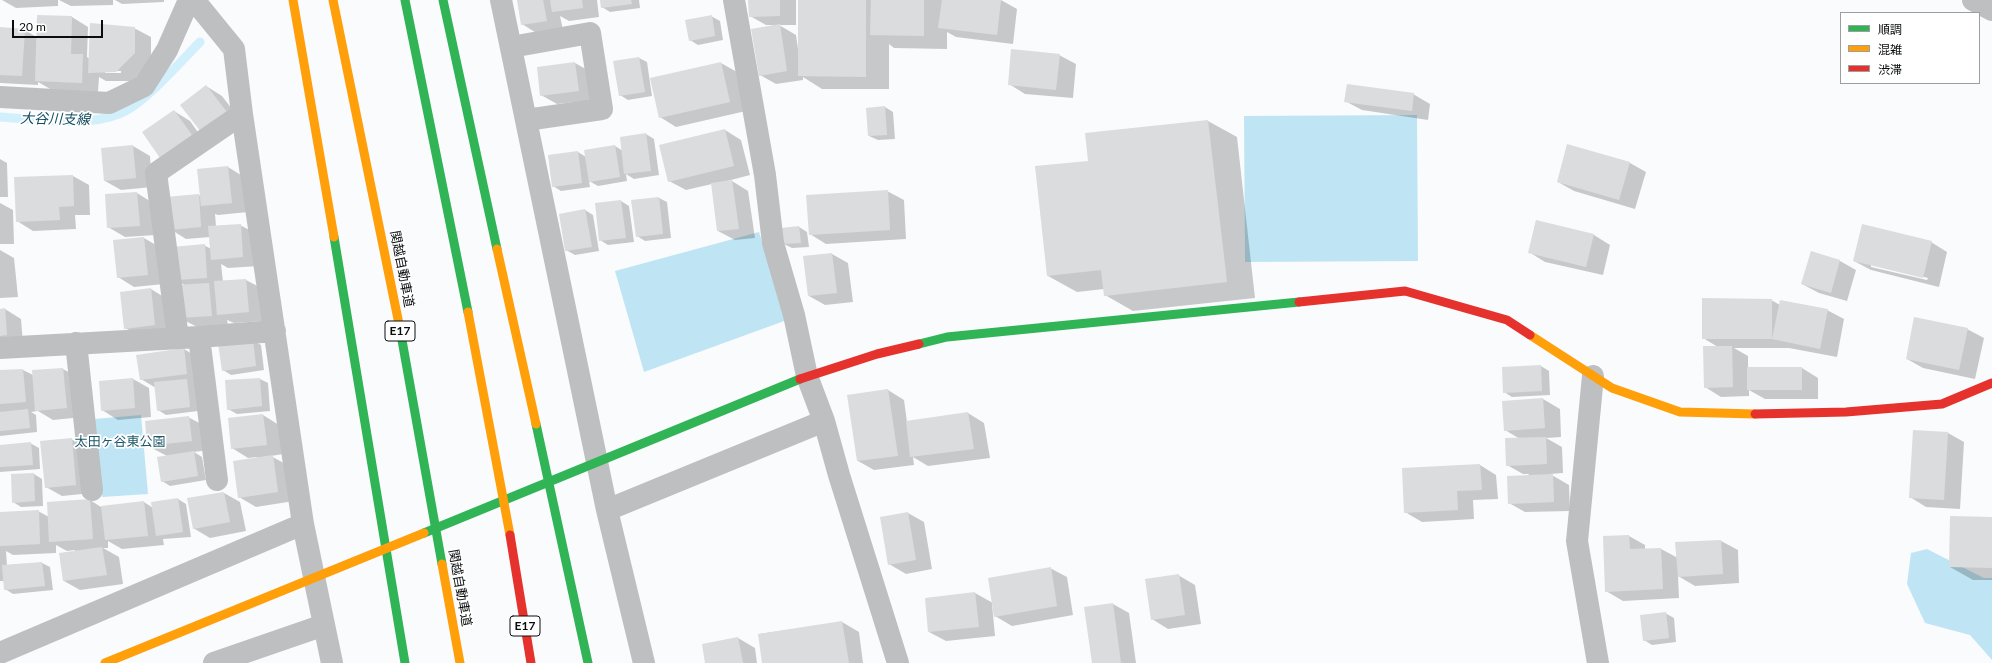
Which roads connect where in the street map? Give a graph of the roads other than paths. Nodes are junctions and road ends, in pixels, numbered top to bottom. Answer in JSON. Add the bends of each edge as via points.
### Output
{"nodes":[{"id":1,"x":189,"y":0,"type":"edge"},
{"id":2,"x":194,"y":0,"type":"edge"},
{"id":3,"x":294,"y":0,"type":"edge"},
{"id":4,"x":333,"y":0,"type":"edge"},
{"id":5,"x":405,"y":0,"type":"edge"},
{"id":6,"x":443,"y":0,"type":"edge"},
{"id":7,"x":501,"y":0,"type":"edge"},
{"id":8,"x":734,"y":0,"type":"edge"},
{"id":9,"x":1973,"y":0,"type":"edge"},
{"id":10,"x":1992,"y":10,"type":"edge"},
{"id":11,"x":511,"y":47,"type":"junction"},
{"id":12,"x":0,"y":97,"type":"edge"},
{"id":13,"x":242,"y":114,"type":"junction"},
{"id":14,"x":526,"y":120,"type":"junction"},
{"id":15,"x":275,"y":331,"type":"junction"},
{"id":16,"x":188,"y":338,"type":"junction"},
{"id":17,"x":76,"y":343,"type":"junction"},
{"id":18,"x":0,"y":348,"type":"edge"},
{"id":19,"x":807,"y":376,"type":"junction"},
{"id":20,"x":1593,"y":376,"type":"junction"},
{"id":21,"x":1992,"y":383,"type":"edge"},
{"id":22,"x":824,"y":421,"type":"junction"},
{"id":23,"x":217,"y":480,"type":"dead end"},
{"id":24,"x":92,"y":490,"type":"dead end"},
{"id":25,"x":607,"y":510,"type":"junction"},
{"id":26,"x":303,"y":524,"type":"junction"},
{"id":27,"x":324,"y":625,"type":"junction"},
{"id":28,"x":0,"y":653,"type":"edge"},
{"id":29,"x":105,"y":663,"type":"edge"},
{"id":30,"x":214,"y":663,"type":"edge"},
{"id":31,"x":332,"y":663,"type":"edge"},
{"id":32,"x":405,"y":663,"type":"edge"},
{"id":33,"x":460,"y":663,"type":"edge"},
{"id":34,"x":531,"y":663,"type":"edge"},
{"id":35,"x":588,"y":663,"type":"edge"},
{"id":36,"x":644,"y":663,"type":"edge"},
{"id":37,"x":898,"y":663,"type":"edge"},
{"id":38,"x":1598,"y":663,"type":"edge"}],
"edges":[{"from":1,"to":12,"type":"street","via":[[167,50],[144,86],[109,103]]},
{"from":2,"to":13,"type":"street","via":[[234,49]]},
{"from":3,"to":32,"type":"main road"},
{"from":4,"to":33,"type":"main road","name":"関越自動車道","number":"E17","via":[[391,277]]},
{"from":5,"to":34,"type":"main road","number":"E17","via":[[459,260]]},
{"from":6,"to":35,"type":"main road"},
{"from":7,"to":11,"type":"street"},
{"from":8,"to":19,"type":"street","via":[[765,175],[774,243],[794,315]]},
{"from":9,"to":10,"type":"street"},
{"from":11,"to":14,"type":"street"},
{"from":11,"to":14,"type":"street","via":[[590,33],[602,109]]},
{"from":13,"to":15,"type":"street"},
{"from":13,"to":16,"type":"street","via":[[156,173]]},
{"from":14,"to":25,"type":"street"},
{"from":15,"to":16,"type":"street"},
{"from":15,"to":26,"type":"street"},
{"from":16,"to":17,"type":"street"},
{"from":16,"to":23,"type":"street"},
{"from":17,"to":18,"type":"street"},
{"from":17,"to":24,"type":"street"},
{"from":19,"to":20,"type":"main road","via":[[877,354],[947,337],[1405,291],[1507,320]]},
{"from":19,"to":22,"type":"street"},
{"from":19,"to":29,"type":"main road"},
{"from":20,"to":21,"type":"main road","via":[[1612,388],[1680,412],[1770,414],[1846,412],[1942,404]]},
{"from":20,"to":38,"type":"street","via":[[1577,541]]},
{"from":22,"to":25,"type":"street"},
{"from":22,"to":37,"type":"street"},
{"from":25,"to":36,"type":"street"},
{"from":26,"to":27,"type":"street"},
{"from":26,"to":28,"type":"street"},
{"from":27,"to":30,"type":"street"},
{"from":27,"to":31,"type":"street"}]}
